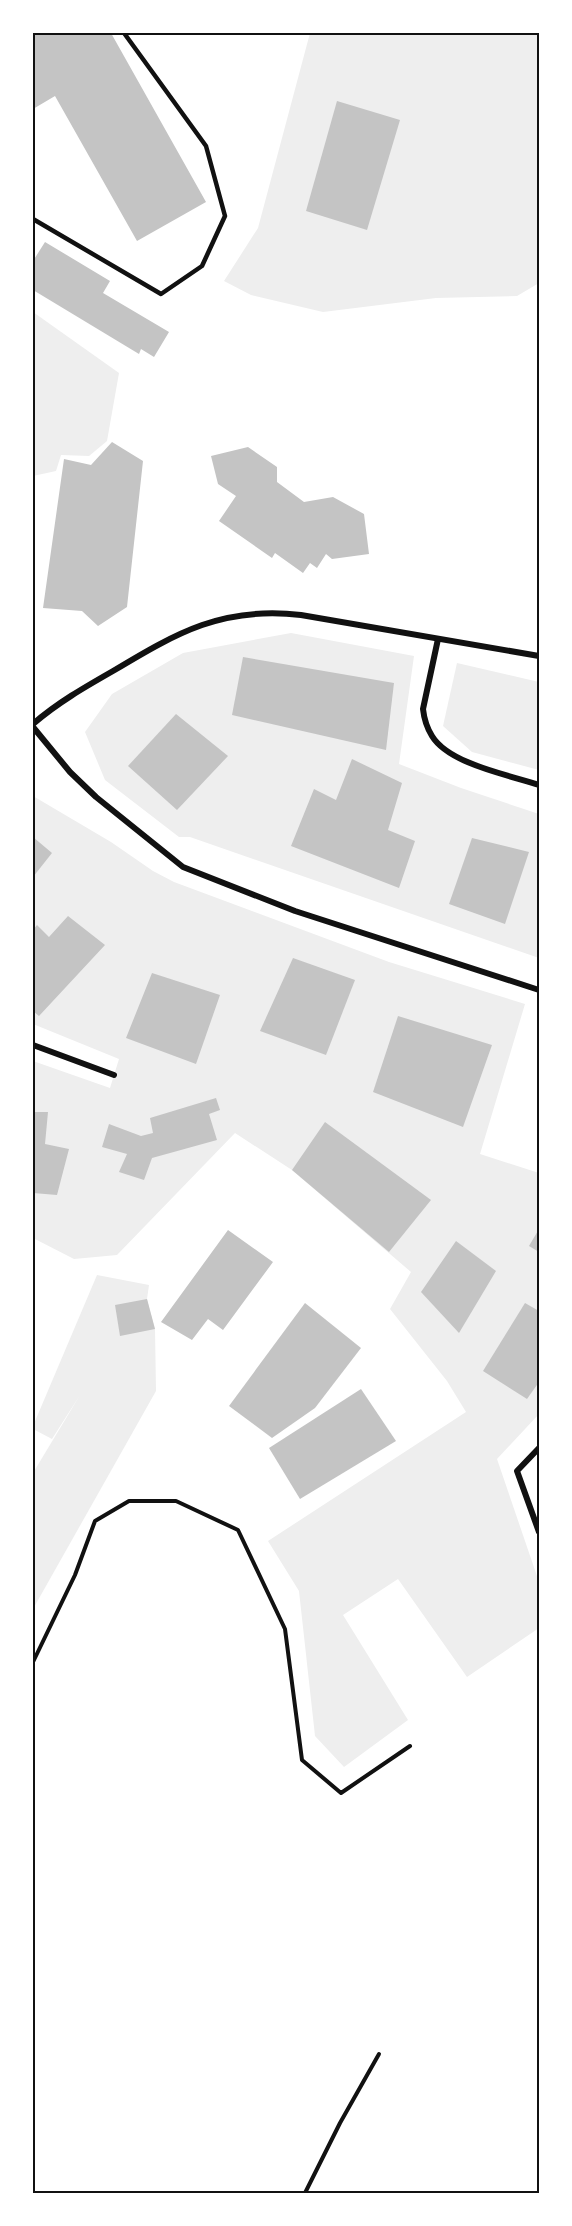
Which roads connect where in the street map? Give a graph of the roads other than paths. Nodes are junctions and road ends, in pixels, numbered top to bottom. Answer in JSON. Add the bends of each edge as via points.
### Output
{"nodes":[{"id":1,"x":124,"y":33,"type":"edge"},
{"id":2,"x":33,"y":219,"type":"edge"},
{"id":3,"x":438,"y":639,"type":"junction"},
{"id":4,"x":539,"y":656,"type":"edge"},
{"id":5,"x":33,"y":726,"type":"edge"},
{"id":6,"x":539,"y":784,"type":"edge"},
{"id":7,"x":539,"y":990,"type":"edge"},
{"id":8,"x":33,"y":1045,"type":"edge"},
{"id":9,"x":114,"y":1075,"type":"dead end"},
{"id":10,"x":539,"y":1448,"type":"edge"},
{"id":11,"x":539,"y":1532,"type":"edge"}],
"edges":[{"from":1,"to":2,"type":"lane","via":[[206,146],[225,216],[202,267],[161,294]]},
{"from":3,"to":4,"type":"street"},
{"from":3,"to":5,"type":"street","via":[[288,614],[222,618],[158,644],[72,695]]},
{"from":3,"to":6,"type":"street","via":[[423,709],[432,737],[462,759]]},
{"from":5,"to":7,"type":"street","via":[[96,797],[183,867],[295,911]]},
{"from":8,"to":9,"type":"street"},
{"from":10,"to":11,"type":"street","via":[[517,1470]]}]}
